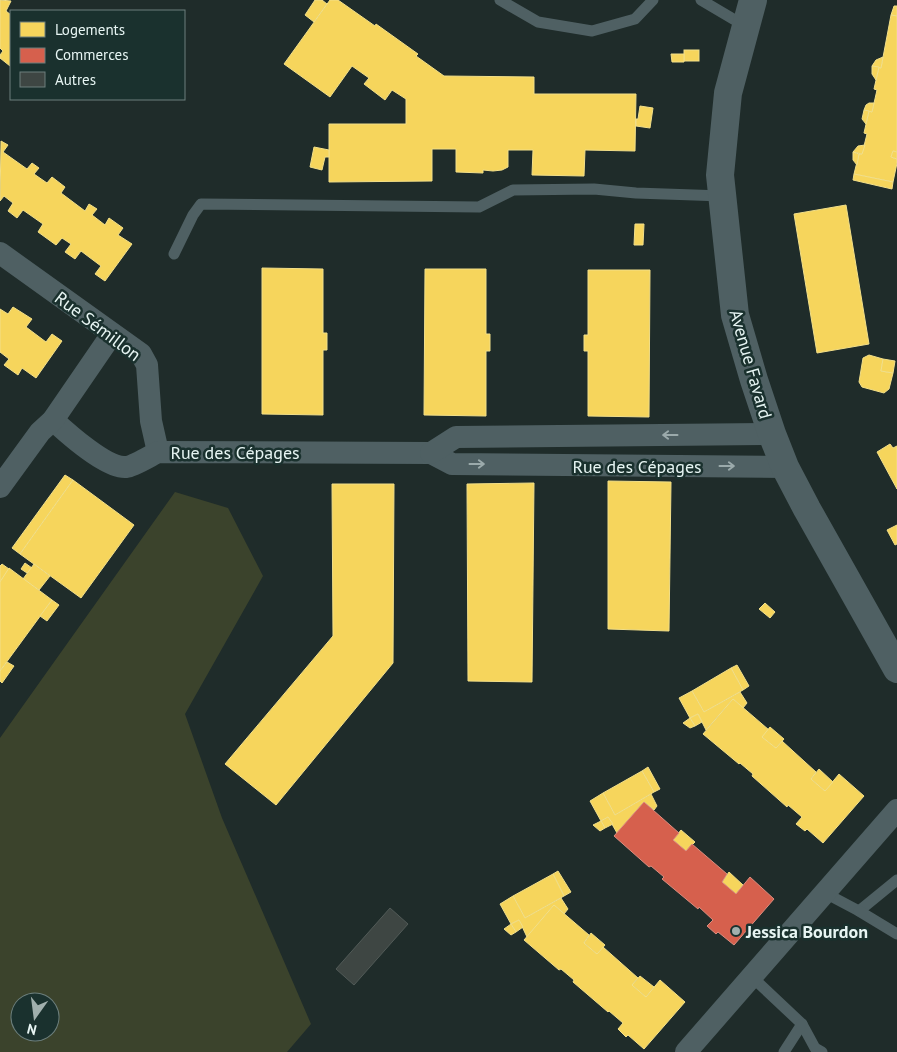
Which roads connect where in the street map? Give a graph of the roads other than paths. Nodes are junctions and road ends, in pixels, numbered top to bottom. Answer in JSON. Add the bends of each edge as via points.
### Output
{"nodes":[{"id":1,"x":500,"y":0,"type":"edge"},
{"id":2,"x":653,"y":0,"type":"edge"},
{"id":3,"x":701,"y":0,"type":"edge"},
{"id":4,"x":753,"y":0,"type":"edge"},
{"id":5,"x":745,"y":26,"type":"junction"},
{"id":6,"x":722,"y":196,"type":"junction"},
{"id":7,"x":0,"y":253,"type":"edge"},
{"id":8,"x":174,"y":254,"type":"dead end"},
{"id":9,"x":112,"y":334,"type":"junction"},
{"id":10,"x":53,"y":420,"type":"junction"},
{"id":11,"x":772,"y":434,"type":"junction"},
{"id":12,"x":158,"y":452,"type":"junction"},
{"id":13,"x":431,"y":453,"type":"junction"},
{"id":14,"x":785,"y":467,"type":"junction"},
{"id":15,"x":0,"y":487,"type":"edge"},
{"id":16,"x":897,"y":670,"type":"edge"},
{"id":17,"x":897,"y":810,"type":"edge"},
{"id":18,"x":897,"y":880,"type":"edge"},
{"id":19,"x":825,"y":893,"type":"junction"},
{"id":20,"x":859,"y":911,"type":"junction"},
{"id":21,"x":897,"y":934,"type":"edge"},
{"id":22,"x":752,"y":977,"type":"junction"},
{"id":23,"x":802,"y":1024,"type":"junction"},
{"id":24,"x":686,"y":1052,"type":"edge"},
{"id":25,"x":784,"y":1052,"type":"edge"},
{"id":26,"x":822,"y":1052,"type":"edge"}],
"edges":[{"from":1,"to":2,"type":"lane","via":[[538,22],[592,30],[635,19]]},
{"from":3,"to":5,"type":"lane"},
{"from":4,"to":5,"type":"street","name":"Avenue Favard"},
{"from":5,"to":6,"type":"street","name":"Avenue Favard","via":[[728,92],[720,175]]},
{"from":6,"to":8,"type":"lane","via":[[594,189],[513,190],[479,207],[202,204]]},
{"from":6,"to":11,"type":"street","name":"Avenue Favard","via":[[735,315]]},
{"from":7,"to":9,"type":"street","name":"Rue Sémillon"},
{"from":9,"to":10,"type":"street"},
{"from":9,"to":12,"type":"street","name":"Rue Sémillon","via":[[141,354],[147,365],[151,421]]},
{"from":10,"to":12,"type":"street","name":"Rue des Cépages","via":[[80,445],[111,464],[125,467]]},
{"from":10,"to":15,"type":"street","via":[[40,432]]},
{"from":11,"to":13,"type":"street","name":"Rue des Cépages","one_way":true,"via":[[456,437]]},
{"from":11,"to":14,"type":"street","name":"Avenue Favard"},
{"from":12,"to":13,"type":"street","name":"Rue des Cépages"},
{"from":13,"to":14,"type":"street","name":"Rue des Cépages","one_way":true,"via":[[452,464]]},
{"from":14,"to":16,"type":"street","name":"Avenue Favard"},
{"from":17,"to":19,"type":"street"},
{"from":18,"to":20,"type":"lane"},
{"from":19,"to":20,"type":"lane"},
{"from":19,"to":22,"type":"street"},
{"from":20,"to":21,"type":"lane"},
{"from":22,"to":23,"type":"lane"},
{"from":22,"to":24,"type":"street"},
{"from":23,"to":25,"type":"lane"},
{"from":23,"to":26,"type":"lane","via":[[815,1048]]}]}
